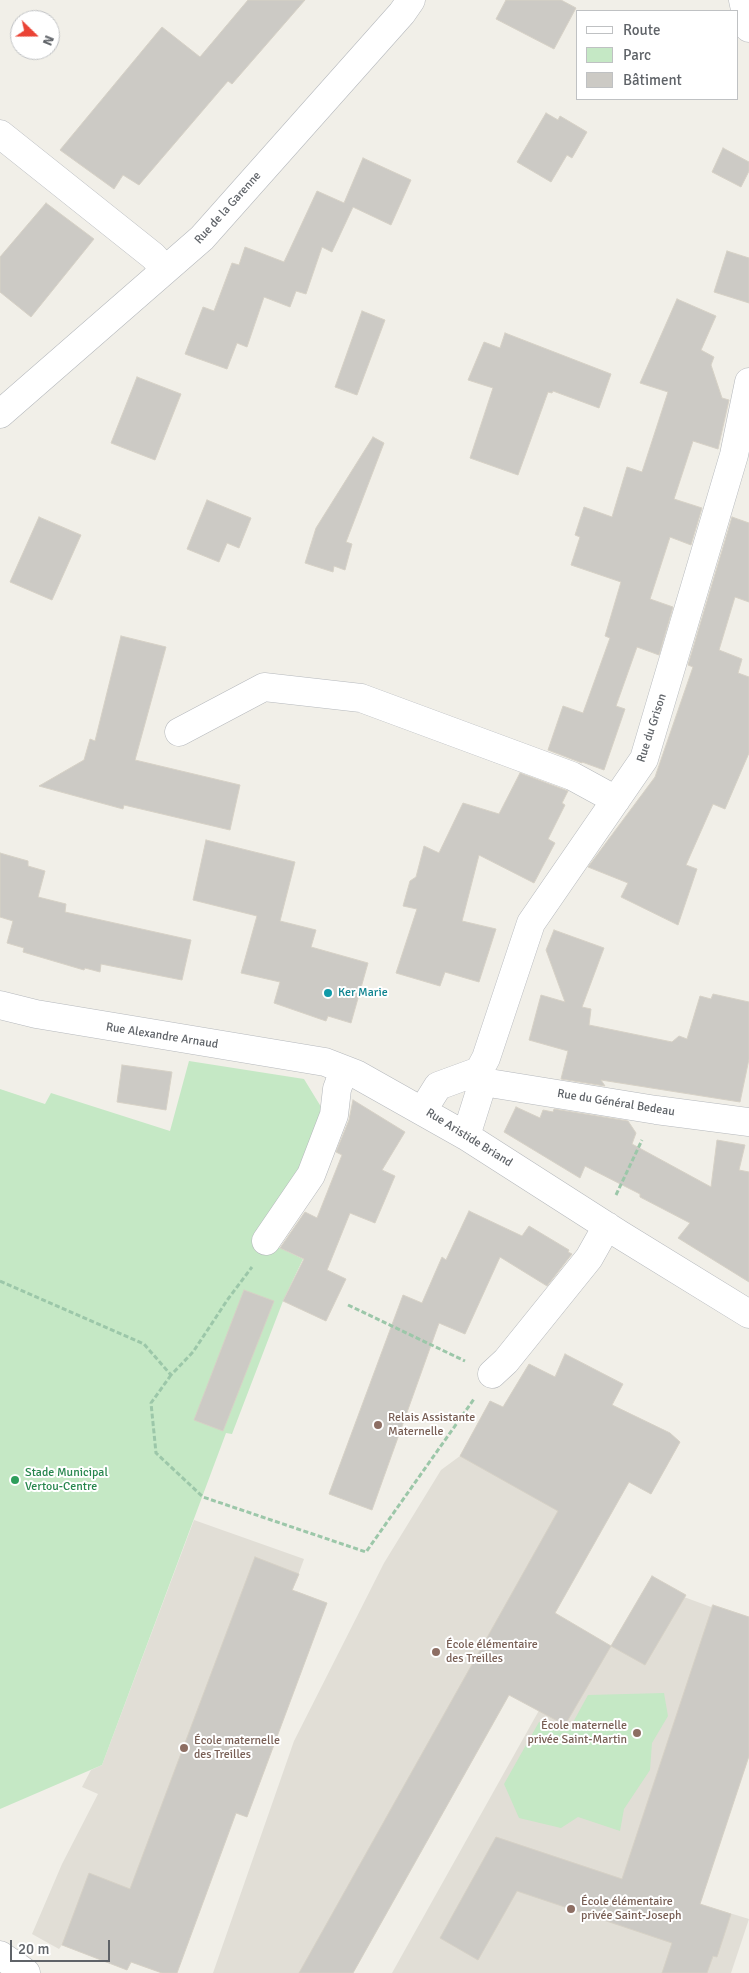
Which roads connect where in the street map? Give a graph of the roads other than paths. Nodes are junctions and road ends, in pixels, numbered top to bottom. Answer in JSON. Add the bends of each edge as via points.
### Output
{"nodes":[{"id":1,"x":411,"y":0,"type":"edge"},
{"id":2,"x":743,"y":0,"type":"edge"},
{"id":3,"x":749,"y":28,"type":"edge"},
{"id":4,"x":0,"y":134,"type":"edge"},
{"id":5,"x":165,"y":269,"type":"junction"},
{"id":6,"x":749,"y":382,"type":"edge"},
{"id":7,"x":0,"y":414,"type":"edge"},
{"id":8,"x":179,"y":732,"type":"dead end"},
{"id":9,"x":616,"y":800,"type":"junction"},
{"id":10,"x":0,"y":1005,"type":"edge"},
{"id":11,"x":335,"y":1066,"type":"junction"},
{"id":12,"x":481,"y":1077,"type":"junction"},
{"id":13,"x":423,"y":1110,"type":"junction"},
{"id":14,"x":749,"y":1122,"type":"edge"},
{"id":15,"x":466,"y":1136,"type":"junction"},
{"id":16,"x":607,"y":1226,"type":"junction"},
{"id":17,"x":266,"y":1241,"type":"road end"},
{"id":18,"x":749,"y":1314,"type":"edge"},
{"id":19,"x":492,"y":1374,"type":"road end"},
{"id":20,"x":0,"y":1955,"type":"edge"},
{"id":21,"x":26,"y":1973,"type":"edge"}],
"edges":[{"from":1,"to":5,"type":"street","name":"Rue de la Garenne","via":[[202,238]]},
{"from":2,"to":3,"type":"street"},
{"from":4,"to":5,"type":"street"},
{"from":5,"to":7,"type":"street","name":"Rue de la Garenne"},
{"from":6,"to":9,"type":"street","name":"Rue du Grison","via":[[734,455],[644,759]]},
{"from":8,"to":9,"type":"street","via":[[264,687],[361,698],[572,776]]},
{"from":9,"to":12,"type":"street","name":"Rue du Grison","via":[[531,923]]},
{"from":10,"to":11,"type":"street","name":"Rue Alexandre Arnaud"},
{"from":11,"to":13,"type":"street","name":"Rue Aristide Briand","via":[[374,1082]]},
{"from":11,"to":17,"type":"street","via":[[334,1115],[311,1175]]},
{"from":12,"to":13,"type":"street","via":[[438,1086]]},
{"from":12,"to":14,"type":"street","name":"Rue du Général Bedeau","via":[[656,1110]]},
{"from":12,"to":15,"type":"street","name":"Rue du Grison"},
{"from":13,"to":15,"type":"street","name":"Rue Aristide Briand"},
{"from":15,"to":16,"type":"street","name":"Rue Aristide Briand"},
{"from":16,"to":18,"type":"street","name":"Rue Aristide Briand"},
{"from":16,"to":19,"type":"street","via":[[589,1258]]},
{"from":20,"to":21,"type":"street"}]}
